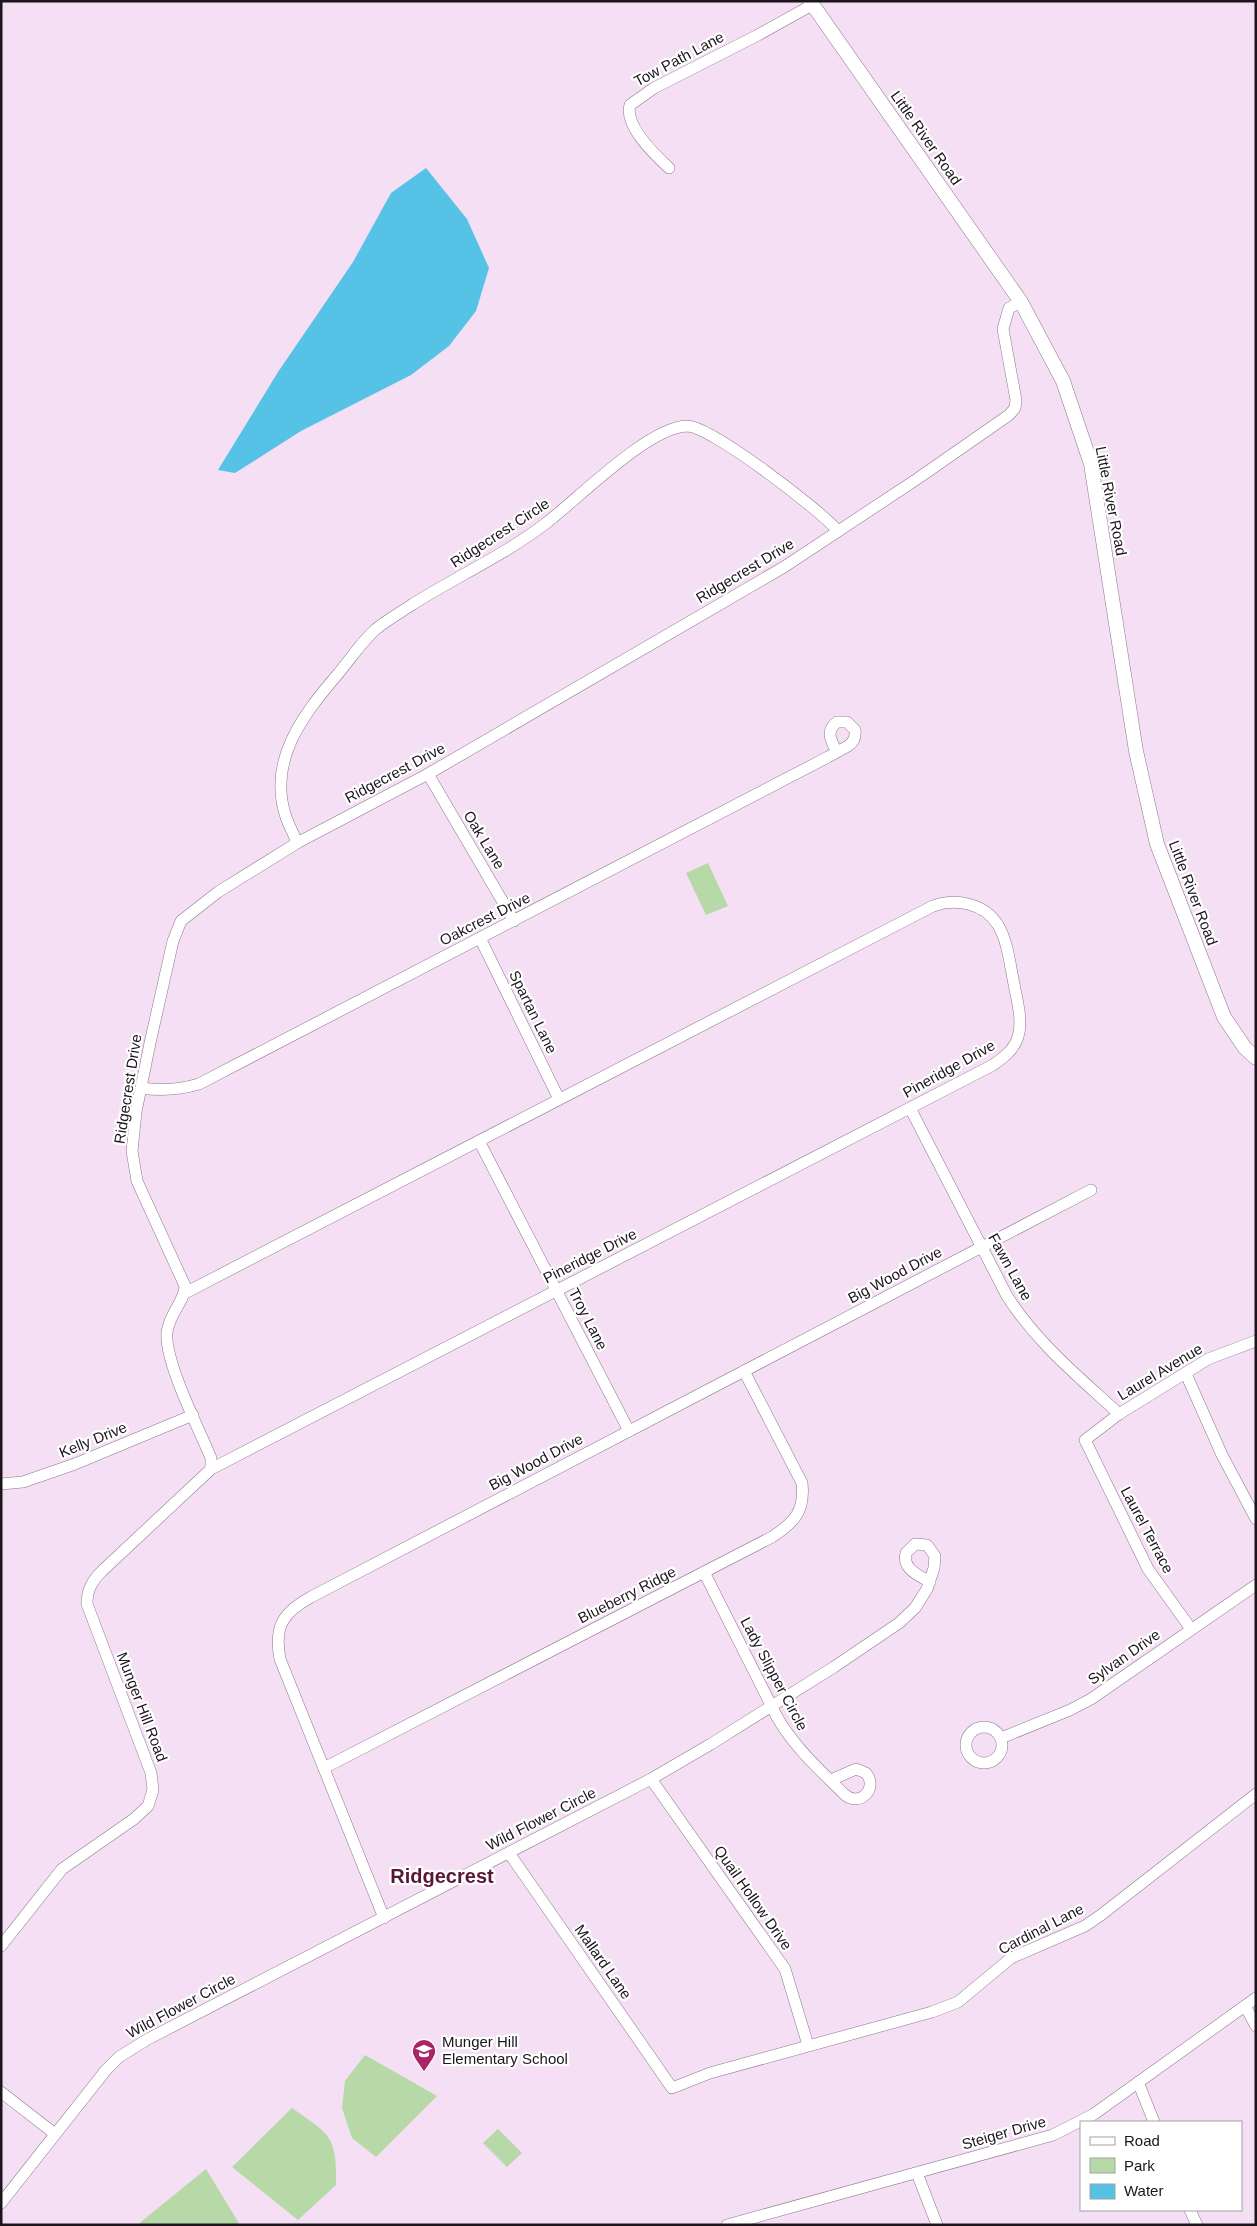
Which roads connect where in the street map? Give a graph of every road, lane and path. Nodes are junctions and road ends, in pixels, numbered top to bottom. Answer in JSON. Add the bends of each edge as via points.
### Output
{"nodes":[{"id":1,"x":811,"y":3,"type":"edge"},
{"id":2,"x":669,"y":168,"type":"dead end"},
{"id":3,"x":1021,"y":302,"type":"junction"},
{"id":4,"x":838,"y":531,"type":"junction"},
{"id":5,"x":837,"y":752,"type":"dead end"},
{"id":6,"x":428,"y":774,"type":"junction"},
{"id":7,"x":297,"y":843,"type":"junction"},
{"id":8,"x":514,"y":920,"type":"junction"},
{"id":9,"x":480,"y":938,"type":"junction"},
{"id":10,"x":1256,"y":1058,"type":"edge"},
{"id":11,"x":141,"y":1088,"type":"junction"},
{"id":12,"x":559,"y":1099,"type":"junction"},
{"id":13,"x":910,"y":1108,"type":"junction"},
{"id":14,"x":479,"y":1141,"type":"junction"},
{"id":15,"x":1091,"y":1190,"type":"dead end"},
{"id":16,"x":981,"y":1247,"type":"junction"},
{"id":17,"x":556,"y":1290,"type":"junction"},
{"id":18,"x":185,"y":1292,"type":"junction"},
{"id":19,"x":1256,"y":1341,"type":"edge"},
{"id":20,"x":744,"y":1371,"type":"junction"},
{"id":21,"x":1186,"y":1374,"type":"junction"},
{"id":22,"x":1118,"y":1414,"type":"junction"},
{"id":23,"x":193,"y":1415,"type":"junction"},
{"id":24,"x":629,"y":1431,"type":"junction"},
{"id":25,"x":1085,"y":1440,"type":"joint"},
{"id":26,"x":211,"y":1469,"type":"junction"},
{"id":27,"x":1,"y":1484,"type":"edge"},
{"id":28,"x":1256,"y":1519,"type":"edge"},
{"id":29,"x":704,"y":1572,"type":"junction"},
{"id":30,"x":930,"y":1582,"type":"dead end"},
{"id":31,"x":1256,"y":1584,"type":"edge"},
{"id":32,"x":1190,"y":1629,"type":"junction"},
{"id":33,"x":771,"y":1705,"type":"junction"},
{"id":34,"x":1001,"y":1738,"type":"dead end"},
{"id":35,"x":324,"y":1768,"type":"junction"},
{"id":36,"x":651,"y":1779,"type":"junction"},
{"id":37,"x":830,"y":1780,"type":"dead end"},
{"id":38,"x":1256,"y":1794,"type":"edge"},
{"id":39,"x":509,"y":1853,"type":"junction"},
{"id":40,"x":384,"y":1918,"type":"junction"},
{"id":41,"x":1,"y":1946,"type":"edge"},
{"id":42,"x":1256,"y":1998,"type":"edge"},
{"id":43,"x":1245,"y":2006,"type":"junction"},
{"id":44,"x":1256,"y":2026,"type":"edge"},
{"id":45,"x":808,"y":2045,"type":"junction"},
{"id":46,"x":1138,"y":2082,"type":"junction"},
{"id":47,"x":672,"y":2088,"type":"joint"},
{"id":48,"x":1,"y":2092,"type":"edge"},
{"id":49,"x":1080,"y":2121,"type":"edge"},
{"id":50,"x":1080,"y":2121,"type":"edge"},
{"id":51,"x":1154,"y":2121,"type":"edge"},
{"id":52,"x":55,"y":2134,"type":"junction"},
{"id":53,"x":917,"y":2172,"type":"junction"},
{"id":54,"x":1,"y":2203,"type":"edge"},
{"id":55,"x":1190,"y":2211,"type":"edge"},
{"id":56,"x":766,"y":2213,"type":"junction"},
{"id":57,"x":727,"y":2225,"type":"edge"},
{"id":58,"x":771,"y":2225,"type":"edge"},
{"id":59,"x":937,"y":2225,"type":"edge"},
{"id":60,"x":1196,"y":2225,"type":"edge"}],
"edges":[{"from":1,"to":2,"type":"street","name":"Tow Path Lane","via":[[654,88],[630,105],[630,116],[644,143]]},
{"from":1,"to":3,"type":"main road","name":"Little River Road"},
{"from":3,"to":4,"type":"street","name":"Ridgecrest Drive","via":[[1009,308],[1003,328],[1015,408]]},
{"from":3,"to":10,"type":"main road","name":"Little River Road","via":[[1062,382],[1091,464],[1136,751],[1157,844],[1224,1017],[1245,1048]]},
{"from":4,"to":6,"type":"street","name":"Ridgecrest Drive","via":[[741,593]]},
{"from":4,"to":7,"type":"street","name":"Ridgecrest Circle","via":[[822,514],[756,463],[698,428],[674,428],[649,440],[543,526],[400,613],[376,629],[359,647],[303,716],[293,734],[281,778],[281,798]]},
{"from":5,"to":8,"type":"street","name":"Oakcrest Drive"},
{"from":6,"to":7,"type":"street","name":"Ridgecrest Drive"},
{"from":6,"to":8,"type":"street","name":"Oak Lane"},
{"from":7,"to":11,"type":"street","name":"Ridgecrest Drive","via":[[218,892],[182,921],[173,941]]},
{"from":8,"to":9,"type":"street","name":"Oakcrest Drive"},
{"from":9,"to":11,"type":"street","name":"Oakcrest Drive","via":[[199,1084],[183,1089]]},
{"from":9,"to":12,"type":"street","name":"Spartan Lane"},
{"from":11,"to":18,"type":"street","name":"Ridgecrest Drive","via":[[132,1151],[137,1181],[178,1269]]},
{"from":12,"to":13,"type":"street","name":"Pineridge Drive","via":[[933,906],[946,901],[965,902],[989,915],[1002,935],[1020,1016],[1018,1037],[1011,1051],[993,1065]]},
{"from":12,"to":14,"type":"street","name":"Pineridge Drive"},
{"from":13,"to":16,"type":"street","name":"Fawn Lane"},
{"from":13,"to":17,"type":"street","name":"Pineridge Drive"},
{"from":14,"to":17,"type":"street","name":"Troy Lane"},
{"from":14,"to":18,"type":"street","name":"Pineridge Drive"},
{"from":15,"to":16,"type":"street","name":"Big Wood Drive"},
{"from":16,"to":20,"type":"street","name":"Big Wood Drive"},
{"from":16,"to":22,"type":"street","name":"Fawn Lane","via":[[1021,1318],[1058,1359]]},
{"from":17,"to":24,"type":"street","name":"Troy Lane"},
{"from":17,"to":26,"type":"street","name":"Pineridge Drive"},
{"from":18,"to":23,"type":"street","via":[[171,1314],[167,1334],[170,1358]]},
{"from":19,"to":21,"type":"street","name":"Laurel Avenue","via":[[1208,1359]]},
{"from":20,"to":24,"type":"street","name":"Big Wood Drive"},
{"from":20,"to":29,"type":"street","name":"Blueberry Ridge","via":[[798,1473],[803,1502],[793,1522],[783,1530]]},
{"from":21,"to":22,"type":"street","name":"Laurel Avenue"},
{"from":21,"to":28,"type":"street","via":[[1222,1455]]},
{"from":22,"to":25,"type":"street","name":"Laurel Avenue"},
{"from":23,"to":26,"type":"street","via":[[211,1458]]},
{"from":23,"to":27,"type":"street","name":"Kelly Drive","via":[[75,1464],[23,1482]]},
{"from":24,"to":35,"type":"street","name":"Big Wood Drive","via":[[291,1609],[277,1636],[280,1659]]},
{"from":25,"to":32,"type":"street","name":"Laurel Terrace","via":[[1148,1569]]},
{"from":26,"to":41,"type":"street","name":"Munger Hill Road","via":[[95,1578],[87,1594],[90,1616],[151,1773],[151,1800],[134,1819],[62,1869]]},
{"from":29,"to":33,"type":"street","name":"Lady Slipper Circle"},
{"from":29,"to":35,"type":"street","name":"Blueberry Ridge"},
{"from":30,"to":33,"type":"street","name":"Wild Flower Circle","via":[[915,1608],[898,1623]]},
{"from":31,"to":32,"type":"street","name":"Sylvan Drive"},
{"from":32,"to":34,"type":"street","name":"Sylvan Drive","via":[[1091,1699]]},
{"from":33,"to":36,"type":"street","name":"Wild Flower Circle"},
{"from":33,"to":37,"type":"street","name":"Lady Slipper Circle","via":[[791,1738]]},
{"from":35,"to":40,"type":"street","name":"Big Wood Drive"},
{"from":36,"to":39,"type":"street","name":"Wild Flower Circle"},
{"from":36,"to":45,"type":"street","name":"Quail Hollow Drive","via":[[785,1969]]},
{"from":38,"to":45,"type":"street","name":"Cardinal Lane","via":[[1101,1915],[1085,1926],[1011,1958],[958,2002]]},
{"from":39,"to":40,"type":"street","name":"Wild Flower Circle"},
{"from":39,"to":47,"type":"street","name":"Mallard Lane"},
{"from":40,"to":52,"type":"street","name":"Wild Flower Circle","via":[[118,2057]]},
{"from":42,"to":43,"type":"street","name":"Steiger Drive"},
{"from":43,"to":44,"type":"street"},
{"from":43,"to":46,"type":"street","name":"Steiger Drive"},
{"from":45,"to":47,"type":"street","name":"Cardinal Lane","via":[[710,2073]]},
{"from":46,"to":50,"type":"street","name":"Steiger Drive"},
{"from":46,"to":51,"type":"street"},
{"from":48,"to":52,"type":"street"},
{"from":49,"to":53,"type":"street","name":"Steiger Drive","via":[[1053,2135]]},
{"from":52,"to":54,"type":"street","name":"Wild Flower Circle"},
{"from":53,"to":56,"type":"street","name":"Steiger Drive"},
{"from":53,"to":59,"type":"street"},
{"from":55,"to":60,"type":"street"},
{"from":56,"to":57,"type":"street","name":"Steiger Drive"},
{"from":56,"to":58,"type":"street"}]}
